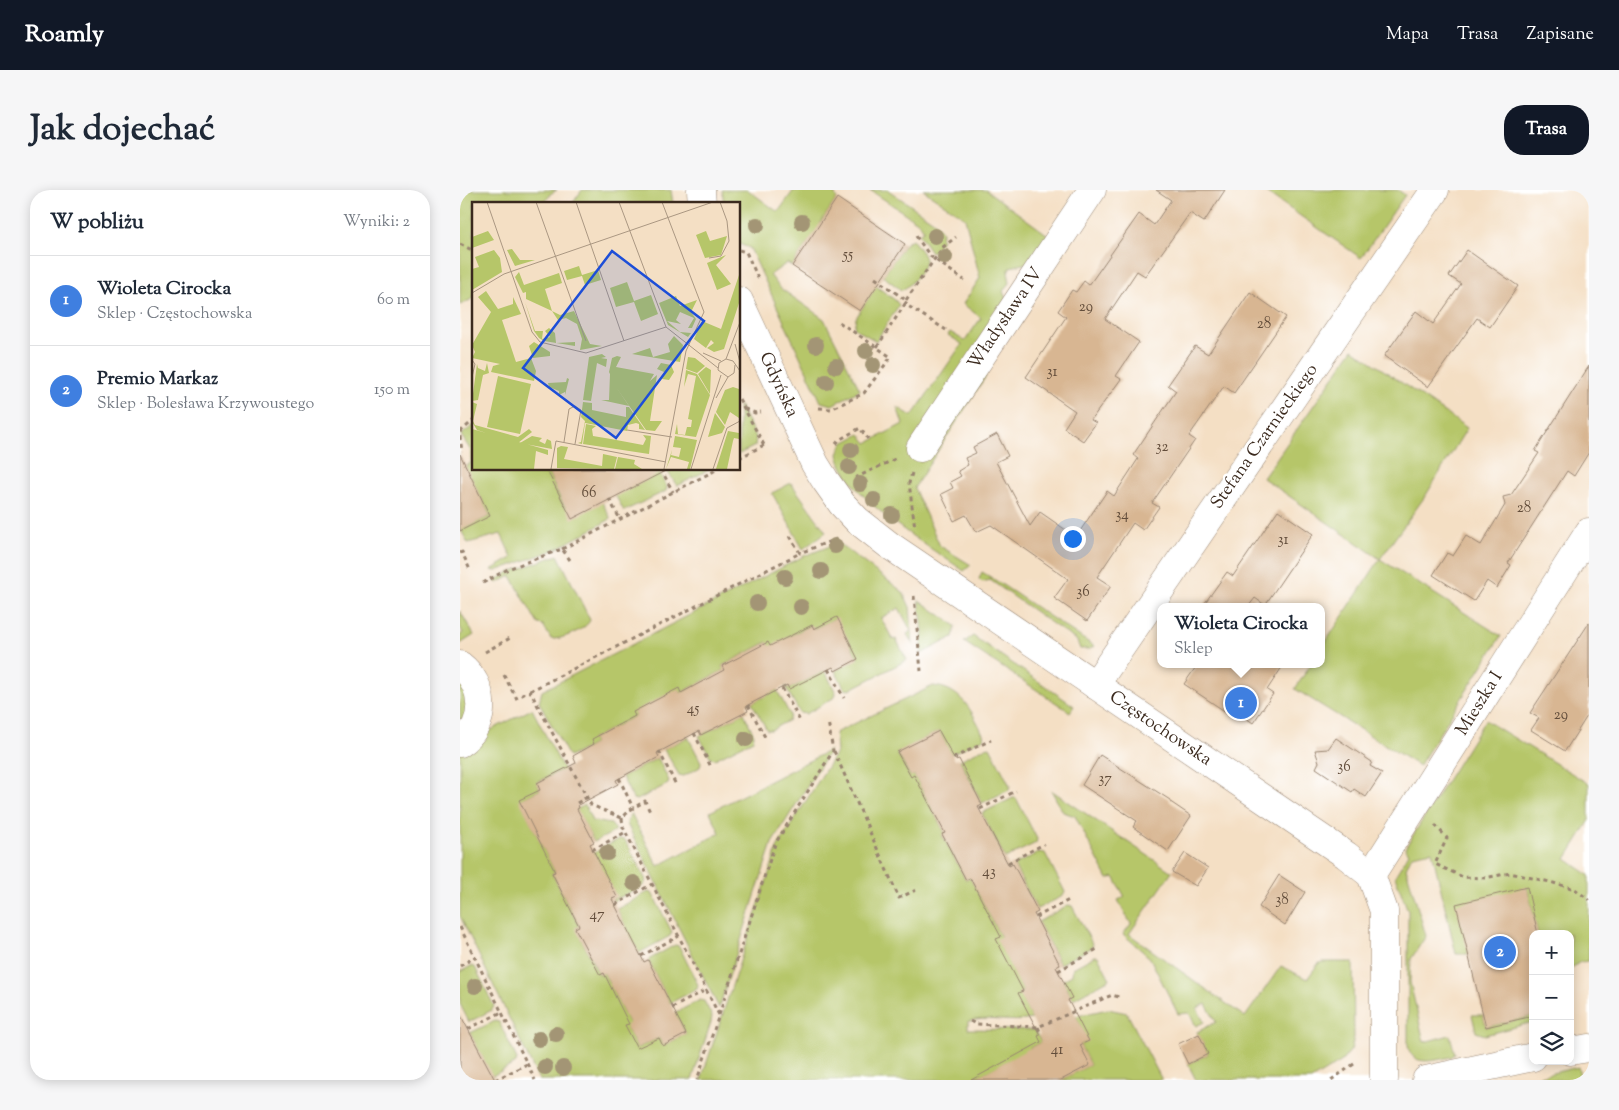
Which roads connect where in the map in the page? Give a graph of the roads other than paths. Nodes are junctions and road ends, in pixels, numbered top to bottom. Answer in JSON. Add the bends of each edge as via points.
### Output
{"nodes":[{"id":1,"x":1092,"y":190,"type":"edge"},
{"id":2,"x":1435,"y":190,"type":"edge"},
{"id":3,"x":740,"y":302,"type":"edge"},
{"id":4,"x":804,"y":441,"type":"joint"},
{"id":5,"x":920,"y":448,"type":"road end"},
{"id":6,"x":1589,"y":532,"type":"edge"},
{"id":7,"x":460,"y":666,"type":"edge"},
{"id":8,"x":1095,"y":685,"type":"junction"},
{"id":9,"x":460,"y":743,"type":"edge"},
{"id":10,"x":1371,"y":875,"type":"junction"},
{"id":11,"x":1589,"y":1048,"type":"edge"},
{"id":12,"x":1574,"y":1050,"type":"edge"},
{"id":13,"x":1529,"y":1058,"type":"edge"},
{"id":14,"x":1384,"y":1080,"type":"edge"},
{"id":15,"x":1426,"y":1080,"type":"edge"}],
"edges":[{"from":1,"to":5,"type":"street","name":"Władysława IV"},
{"from":2,"to":8,"type":"street","name":"Stefana Czarnieckiego"},
{"from":3,"to":4,"type":"street","name":"Gdyńska"},
{"from":4,"to":8,"type":"street","name":"Częstochowska","via":[[833,492],[871,532]]},
{"from":6,"to":10,"type":"street","name":"Mieszka I"},
{"from":7,"to":9,"type":"street","via":[[474,683],[482,708],[479,722],[469,737]]},
{"from":8,"to":10,"type":"street","name":"Częstochowska"},
{"from":10,"to":14,"type":"street","via":[[1384,911]]},
{"from":11,"to":12,"type":"street"},
{"from":13,"to":15,"type":"street"}]}
